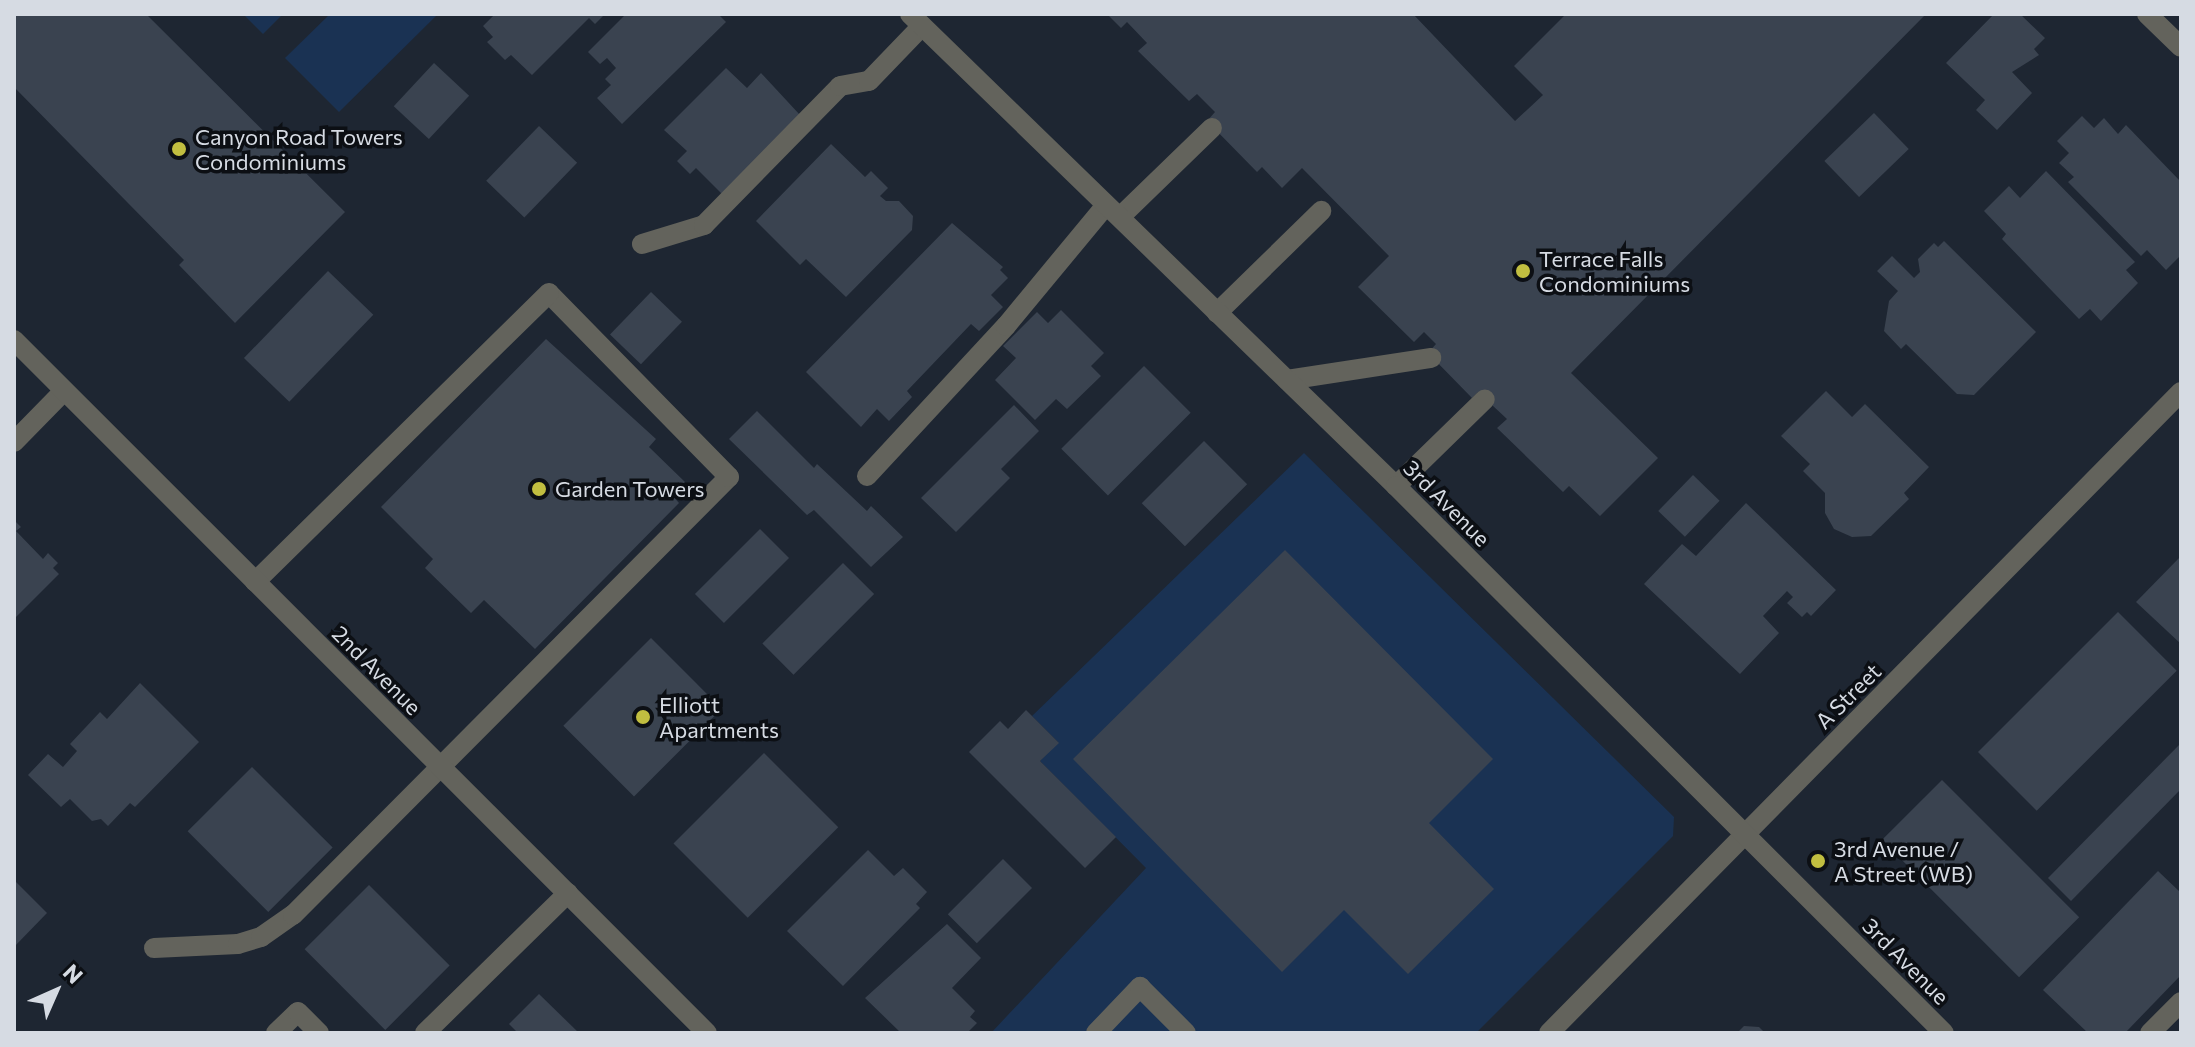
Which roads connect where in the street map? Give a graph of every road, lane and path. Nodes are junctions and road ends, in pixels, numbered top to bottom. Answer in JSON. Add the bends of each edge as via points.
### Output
{"nodes":[{"id":1,"x":2147,"y":14,"type":"edge"},
{"id":2,"x":916,"y":20,"type":"edge"},
{"id":3,"x":2181,"y":47,"type":"edge"},
{"id":4,"x":1212,"y":128,"type":"dead end"},
{"id":5,"x":1113,"y":211,"type":"junction"},
{"id":6,"x":1321,"y":211,"type":"dead end"},
{"id":7,"x":642,"y":244,"type":"dead end"},
{"id":8,"x":1217,"y":313,"type":"junction"},
{"id":9,"x":14,"y":340,"type":"edge"},
{"id":10,"x":1431,"y":358,"type":"dead end"},
{"id":11,"x":1287,"y":380,"type":"junction"},
{"id":12,"x":64,"y":391,"type":"junction"},
{"id":13,"x":2181,"y":392,"type":"edge"},
{"id":14,"x":1485,"y":399,"type":"dead end"},
{"id":15,"x":14,"y":442,"type":"edge"},
{"id":16,"x":867,"y":476,"type":"dead end"},
{"id":17,"x":1396,"y":486,"type":"junction"},
{"id":18,"x":255,"y":582,"type":"junction"},
{"id":19,"x":440,"y":766,"type":"junction"},
{"id":20,"x":1746,"y":833,"type":"junction"},
{"id":21,"x":568,"y":893,"type":"junction"},
{"id":22,"x":154,"y":948,"type":"dead end"},
{"id":23,"x":2181,"y":1002,"type":"edge"},
{"id":24,"x":276,"y":1033,"type":"edge"},
{"id":25,"x":319,"y":1033,"type":"edge"},
{"id":26,"x":425,"y":1033,"type":"edge"},
{"id":27,"x":707,"y":1033,"type":"edge"},
{"id":28,"x":1096,"y":1033,"type":"edge"},
{"id":29,"x":1186,"y":1033,"type":"edge"},
{"id":30,"x":1549,"y":1033,"type":"edge"},
{"id":31,"x":1944,"y":1033,"type":"edge"},
{"id":32,"x":2150,"y":1033,"type":"edge"}],
"edges":[{"from":1,"to":3,"type":"street"},
{"from":2,"to":5,"type":"street","name":"3rd Avenue"},
{"from":2,"to":7,"type":"street","via":[[869,81],[840,86],[704,225]]},
{"from":4,"to":5,"type":"street"},
{"from":5,"to":8,"type":"street","name":"3rd Avenue"},
{"from":5,"to":16,"type":"street"},
{"from":6,"to":8,"type":"street"},
{"from":8,"to":11,"type":"street","name":"3rd Avenue"},
{"from":9,"to":12,"type":"street","name":"2nd Avenue"},
{"from":10,"to":11,"type":"street"},
{"from":11,"to":17,"type":"street","name":"3rd Avenue"},
{"from":12,"to":15,"type":"street"},
{"from":12,"to":18,"type":"street","name":"2nd Avenue"},
{"from":13,"to":20,"type":"street","name":"A Street"},
{"from":14,"to":17,"type":"street"},
{"from":17,"to":20,"type":"street","name":"3rd Avenue"},
{"from":18,"to":19,"type":"street","name":"2nd Avenue"},
{"from":18,"to":19,"type":"street","via":[[549,293],[729,477]]},
{"from":19,"to":21,"type":"street","name":"2nd Avenue"},
{"from":19,"to":22,"type":"street","via":[[293,915],[261,937],[238,944]]},
{"from":20,"to":30,"type":"street","name":"A Street"},
{"from":20,"to":31,"type":"street","name":"3rd Avenue"},
{"from":21,"to":26,"type":"street"},
{"from":21,"to":27,"type":"street","name":"2nd Avenue"},
{"from":23,"to":32,"type":"street"},
{"from":24,"to":25,"type":"street","via":[[298,1012]]},
{"from":28,"to":29,"type":"street","via":[[1140,987]]}]}
